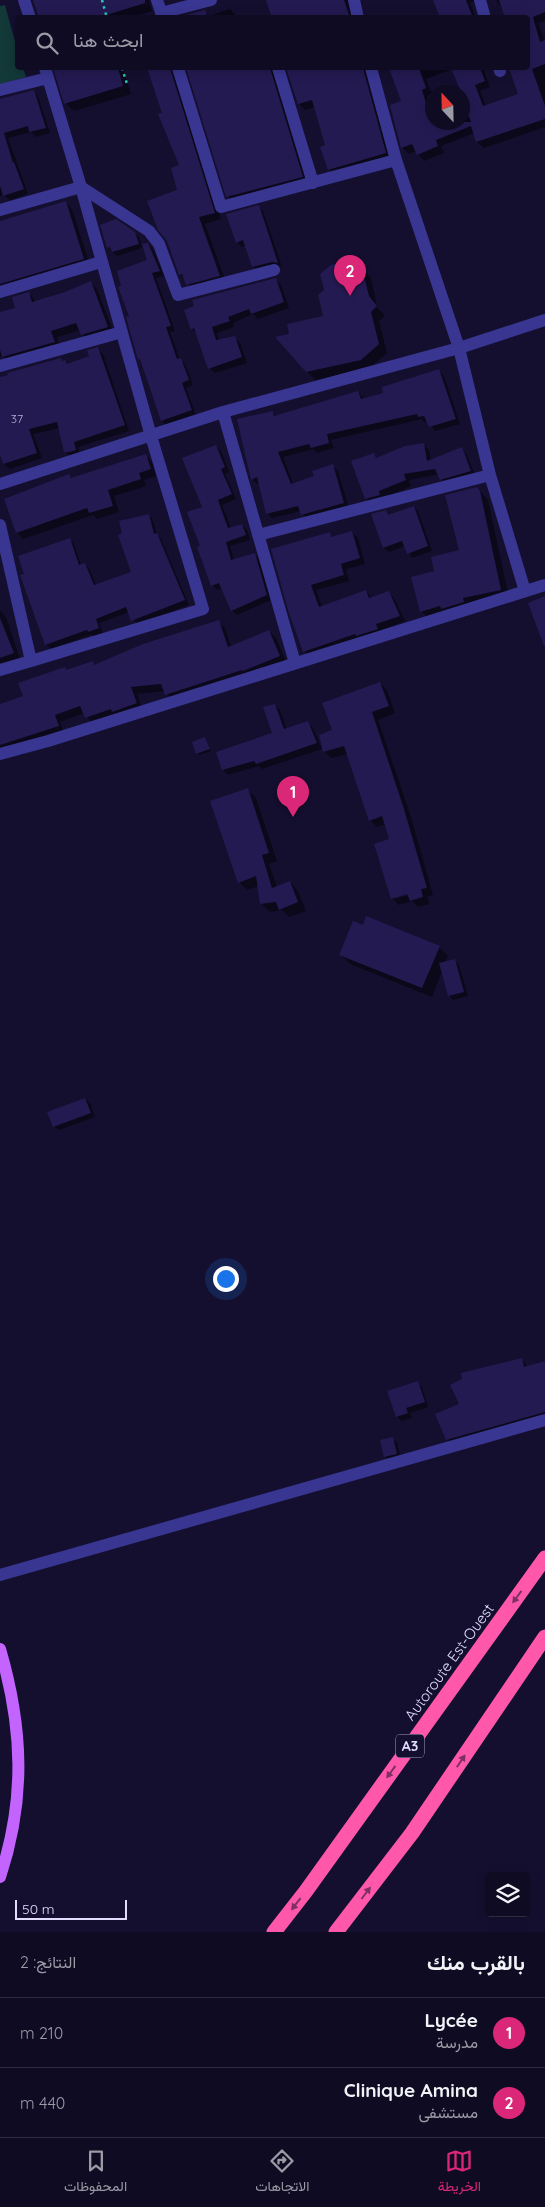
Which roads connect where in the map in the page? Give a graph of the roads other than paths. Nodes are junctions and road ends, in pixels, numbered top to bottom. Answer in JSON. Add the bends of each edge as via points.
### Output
{"nodes":[{"id":1,"x":24,"y":0,"type":"edge"},
{"id":2,"x":157,"y":0,"type":"edge"},
{"id":3,"x":210,"y":0,"type":"edge"},
{"id":4,"x":354,"y":0,"type":"edge"},
{"id":5,"x":480,"y":0,"type":"edge"},
{"id":6,"x":29,"y":15,"type":"edge"},
{"id":7,"x":162,"y":15,"type":"edge"},
{"id":8,"x":165,"y":15,"type":"edge"},
{"id":9,"x":357,"y":15,"type":"edge"},
{"id":10,"x":484,"y":15,"type":"edge"},
{"id":11,"x":179,"y":70,"type":"edge"},
{"id":12,"x":279,"y":70,"type":"edge"},
{"id":13,"x":372,"y":70,"type":"edge"},
{"id":14,"x":46,"y":73,"type":"edge"},
{"id":15,"x":0,"y":90,"type":"edge"},
{"id":16,"x":396,"y":160,"type":"junction"},
{"id":17,"x":313,"y":182,"type":"junction"},
{"id":18,"x":81,"y":186,"type":"junction"},
{"id":19,"x":0,"y":210,"type":"edge"},
{"id":20,"x":101,"y":262,"type":"junction"},
{"id":21,"x":274,"y":270,"type":"dead end"},
{"id":22,"x":0,"y":292,"type":"edge"},
{"id":23,"x":545,"y":320,"type":"edge"},
{"id":24,"x":122,"y":332,"type":"junction"},
{"id":25,"x":459,"y":348,"type":"junction"},
{"id":26,"x":0,"y":366,"type":"edge"},
{"id":27,"x":223,"y":412,"type":"junction"},
{"id":28,"x":151,"y":436,"type":"junction"},
{"id":29,"x":490,"y":476,"type":"junction"},
{"id":30,"x":0,"y":484,"type":"edge"},
{"id":31,"x":0,"y":524,"type":"edge"},
{"id":32,"x":258,"y":535,"type":"junction"},
{"id":33,"x":545,"y":585,"type":"edge"},
{"id":34,"x":525,"y":591,"type":"junction"},
{"id":35,"x":30,"y":661,"type":"junction"},
{"id":36,"x":295,"y":663,"type":"junction"},
{"id":37,"x":0,"y":670,"type":"edge"},
{"id":38,"x":0,"y":754,"type":"edge"},
{"id":39,"x":545,"y":1420,"type":"edge"},
{"id":40,"x":545,"y":1558,"type":"edge"},
{"id":41,"x":0,"y":1575,"type":"edge"},
{"id":42,"x":545,"y":1637,"type":"edge"},
{"id":43,"x":0,"y":1649,"type":"edge"},
{"id":44,"x":5,"y":1686,"type":"edge"},
{"id":45,"x":0,"y":1877,"type":"edge"},
{"id":46,"x":274,"y":1932,"type":"edge"},
{"id":47,"x":336,"y":1932,"type":"edge"}],
"edges":[{"from":1,"to":6,"type":"street"},
{"from":2,"to":7,"type":"street"},
{"from":3,"to":8,"type":"street"},
{"from":4,"to":9,"type":"street"},
{"from":5,"to":10,"type":"street"},
{"from":11,"to":17,"type":"street","via":[[221,207]]},
{"from":12,"to":17,"type":"street"},
{"from":13,"to":16,"type":"street"},
{"from":14,"to":15,"type":"street"},
{"from":14,"to":18,"type":"street"},
{"from":16,"to":17,"type":"street"},
{"from":16,"to":25,"type":"street"},
{"from":18,"to":19,"type":"street"},
{"from":18,"to":20,"type":"street"},
{"from":18,"to":21,"type":"street","via":[[149,231],[159,244],[178,295]]},
{"from":20,"to":22,"type":"street"},
{"from":20,"to":24,"type":"street"},
{"from":23,"to":25,"type":"street"},
{"from":24,"to":26,"type":"street"},
{"from":24,"to":28,"type":"street"},
{"from":25,"to":27,"type":"street"},
{"from":25,"to":29,"type":"street"},
{"from":27,"to":28,"type":"street"},
{"from":27,"to":32,"type":"street"},
{"from":28,"to":30,"type":"street"},
{"from":28,"to":35,"type":"street","via":[[203,609]]},
{"from":29,"to":32,"type":"street"},
{"from":29,"to":34,"type":"street"},
{"from":31,"to":35,"type":"street"},
{"from":32,"to":36,"type":"street"},
{"from":33,"to":34,"type":"street"},
{"from":34,"to":36,"type":"street"},
{"from":35,"to":37,"type":"street"},
{"from":36,"to":38,"type":"street"},
{"from":39,"to":41,"type":"street"},
{"from":40,"to":46,"type":"highway","name":"Autoroute Est-Ouest","number":"A3","one_way":true},
{"from":47,"to":42,"type":"highway","one_way":true,"via":[[412,1834]]},
{"from":43,"to":44,"type":"main road"},
{"from":44,"to":45,"type":"main road","via":[[18,1736],[18,1791],[10,1846]]}]}
